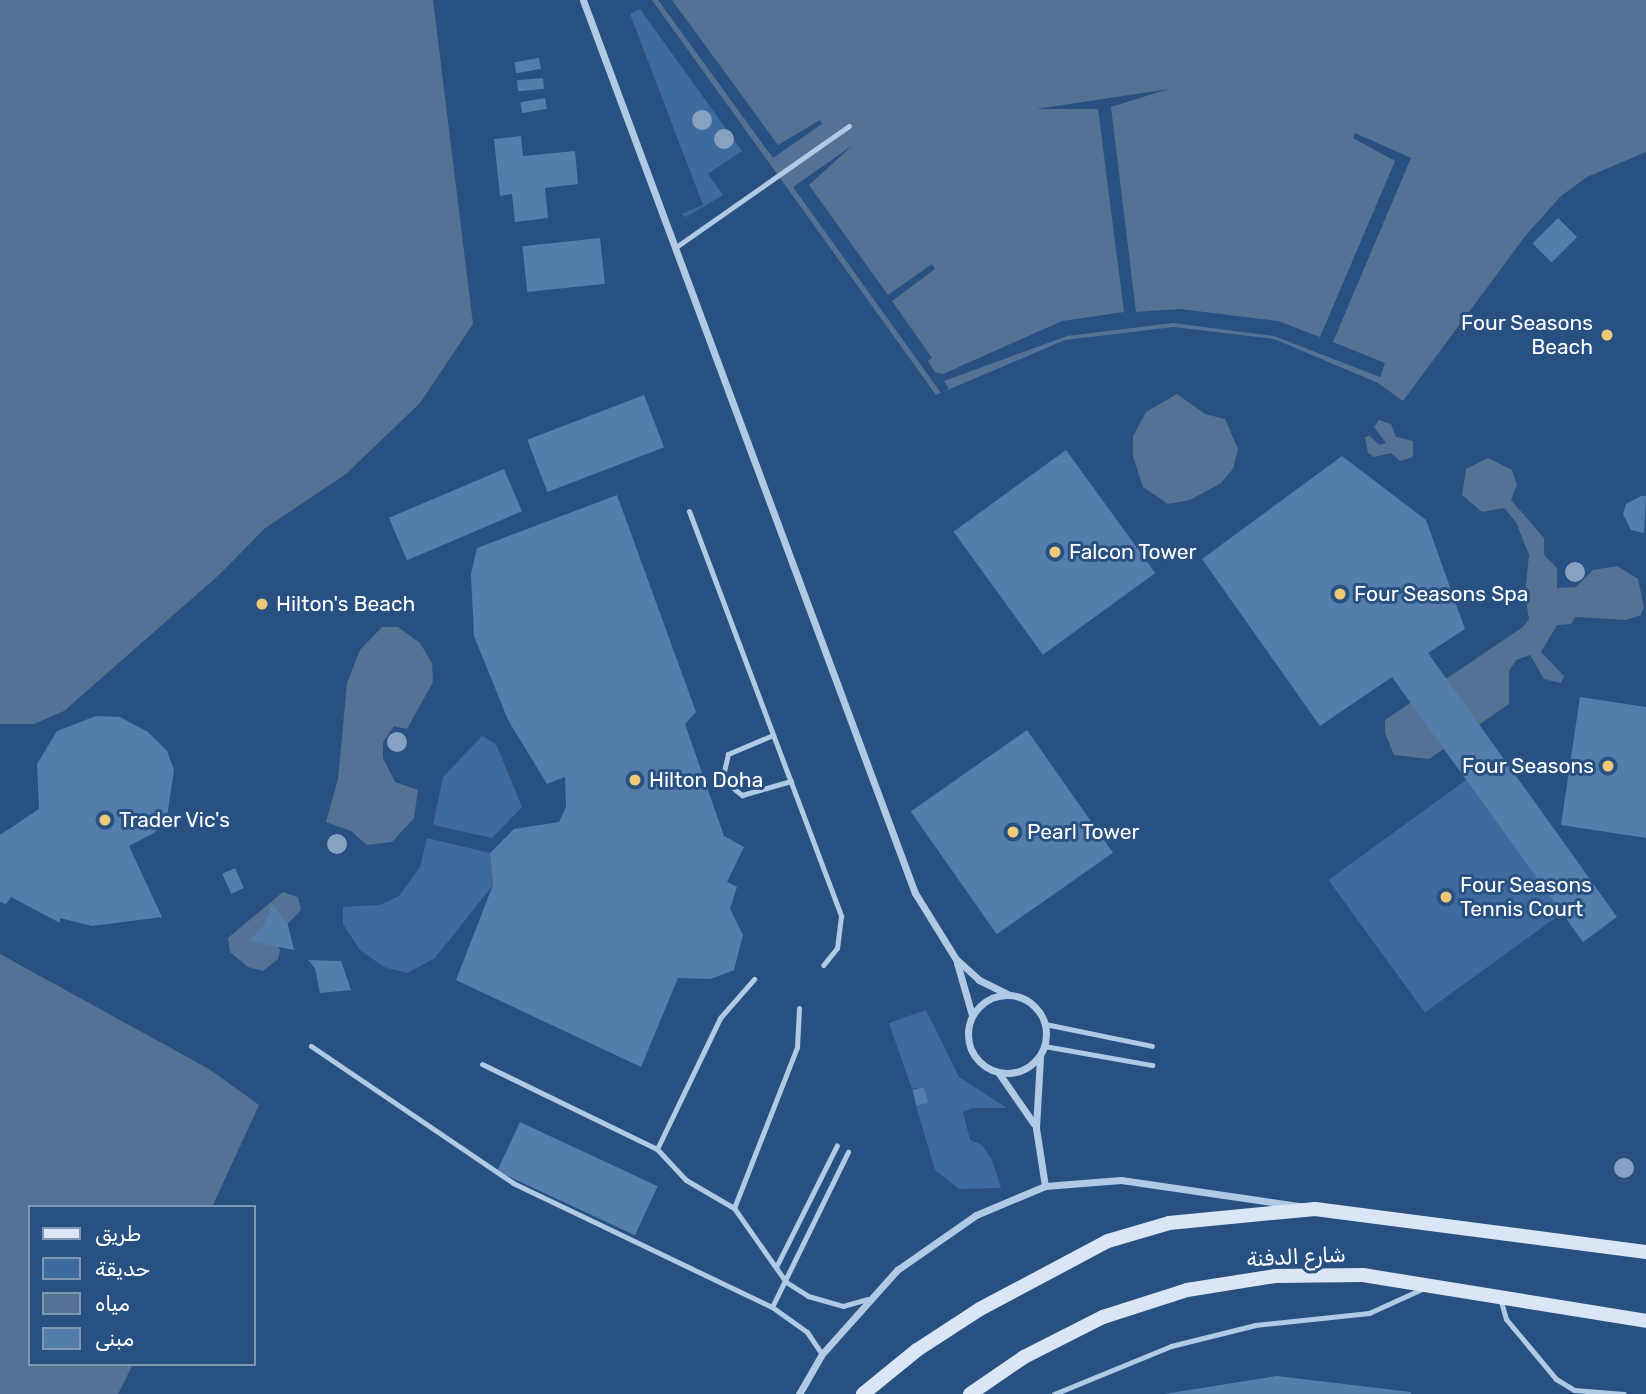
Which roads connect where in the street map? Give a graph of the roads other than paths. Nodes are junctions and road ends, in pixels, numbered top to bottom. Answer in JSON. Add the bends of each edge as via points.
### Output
{"nodes":[{"id":1,"x":583,"y":0,"type":"edge"},
{"id":2,"x":849,"y":126,"type":"dead end"},
{"id":3,"x":676,"y":247,"type":"junction"},
{"id":4,"x":690,"y":510,"type":"dead end"},
{"id":5,"x":773,"y":735,"type":"junction"},
{"id":6,"x":790,"y":781,"type":"junction"},
{"id":7,"x":956,"y":959,"type":"junction"},
{"id":8,"x":823,"y":965,"type":"dead end"},
{"id":9,"x":754,"y":979,"type":"dead end"},
{"id":10,"x":1008,"y":994,"type":"junction"},
{"id":11,"x":799,"y":1008,"type":"dead end"},
{"id":12,"x":972,"y":1015,"type":"junction"},
{"id":13,"x":1045,"y":1024,"type":"junction"},
{"id":14,"x":310,"y":1046,"type":"dead end"},
{"id":15,"x":1044,"y":1046,"type":"junction"},
{"id":16,"x":1152,"y":1046,"type":"dead end"},
{"id":17,"x":1040,"y":1055,"type":"junction"},
{"id":18,"x":482,"y":1064,"type":"dead end"},
{"id":19,"x":1152,"y":1065,"type":"dead end"},
{"id":20,"x":998,"y":1072,"type":"junction"},
{"id":21,"x":1036,"y":1128,"type":"junction"},
{"id":22,"x":837,"y":1145,"type":"dead end"},
{"id":23,"x":657,"y":1149,"type":"junction"},
{"id":24,"x":848,"y":1152,"type":"dead end"},
{"id":25,"x":1045,"y":1186,"type":"junction"},
{"id":26,"x":734,"y":1208,"type":"junction"},
{"id":27,"x":1315,"y":1209,"type":"junction"},
{"id":28,"x":1646,"y":1252,"type":"edge"},
{"id":29,"x":776,"y":1267,"type":"junction"},
{"id":30,"x":786,"y":1282,"type":"junction"},
{"id":31,"x":1431,"y":1285,"type":"junction"},
{"id":32,"x":1500,"y":1298,"type":"junction"},
{"id":33,"x":867,"y":1299,"type":"junction"},
{"id":34,"x":772,"y":1307,"type":"junction"},
{"id":35,"x":1646,"y":1321,"type":"edge"},
{"id":36,"x":822,"y":1354,"type":"junction"},
{"id":37,"x":1596,"y":1393,"type":"edge"},
{"id":38,"x":799,"y":1394,"type":"edge"},
{"id":39,"x":863,"y":1394,"type":"edge"},
{"id":40,"x":970,"y":1394,"type":"edge"},
{"id":41,"x":1054,"y":1394,"type":"edge"},
{"id":42,"x":1624,"y":1394,"type":"edge"}],
"edges":[{"from":1,"to":3,"type":"street"},
{"from":2,"to":3,"type":"lane"},
{"from":3,"to":7,"type":"street","via":[[834,668],[882,814],[915,893]]},
{"from":4,"to":5,"type":"lane"},
{"from":5,"to":6,"type":"lane"},
{"from":5,"to":6,"type":"lane","via":[[728,754],[722,779],[742,794]]},
{"from":6,"to":8,"type":"lane","via":[[841,916],[836,948]]},
{"from":7,"to":10,"type":"street","via":[[979,980]]},
{"from":7,"to":12,"type":"street"},
{"from":9,"to":23,"type":"lane","via":[[720,1018]]},
{"from":10,"to":12,"type":"street","via":[[991,998]]},
{"from":10,"to":13,"type":"street","via":[[1034,1005]]},
{"from":11,"to":26,"type":"lane","via":[[793,1060]]},
{"from":12,"to":20,"type":"street","via":[[967,1035],[973,1054]]},
{"from":13,"to":15,"type":"street"},
{"from":13,"to":16,"type":"lane"},
{"from":14,"to":34,"type":"lane","via":[[513,1183]]},
{"from":15,"to":17,"type":"street"},
{"from":15,"to":19,"type":"lane"},
{"from":17,"to":20,"type":"street","via":[[1021,1070]]},
{"from":17,"to":21,"type":"street"},
{"from":18,"to":23,"type":"lane"},
{"from":20,"to":21,"type":"street"},
{"from":21,"to":25,"type":"street"},
{"from":22,"to":29,"type":"lane"},
{"from":23,"to":26,"type":"lane","via":[[686,1180]]},
{"from":24,"to":30,"type":"lane"},
{"from":25,"to":27,"type":"street","name":"شارع الدفنة","via":[[1121,1180]]},
{"from":25,"to":33,"type":"street","name":"شارع الدفنة","via":[[976,1215],[897,1270]]},
{"from":26,"to":29,"type":"lane"},
{"from":27,"to":28,"type":"main road","name":"شارع الدفنة"},
{"from":27,"to":39,"type":"main road","name":"شارع الدفنة","via":[[1170,1223],[1108,1241],[980,1309],[917,1350]]},
{"from":29,"to":30,"type":"lane"},
{"from":30,"to":33,"type":"lane","via":[[831,1306]]},
{"from":30,"to":34,"type":"lane"},
{"from":31,"to":32,"type":"main road","name":"شارع الدفنة"},
{"from":31,"to":40,"type":"main road","name":"شارع الدفنة","via":[[1319,1274],[1231,1281],[1187,1290],[1103,1317],[1062,1336]]},
{"from":31,"to":41,"type":"lane","via":[[1398,1304],[1369,1313],[1255,1325],[1171,1346]]},
{"from":32,"to":35,"type":"main road","name":"شارع الدفنة"},
{"from":32,"to":37,"type":"lane","via":[[1506,1319],[1556,1379],[1574,1390]]},
{"from":33,"to":36,"type":"street","name":"شارع الدفنة"},
{"from":34,"to":36,"type":"lane","via":[[807,1332]]},
{"from":36,"to":38,"type":"street","name":"شارع الدفنة"},
{"from":37,"to":42,"type":"lane"}]}
